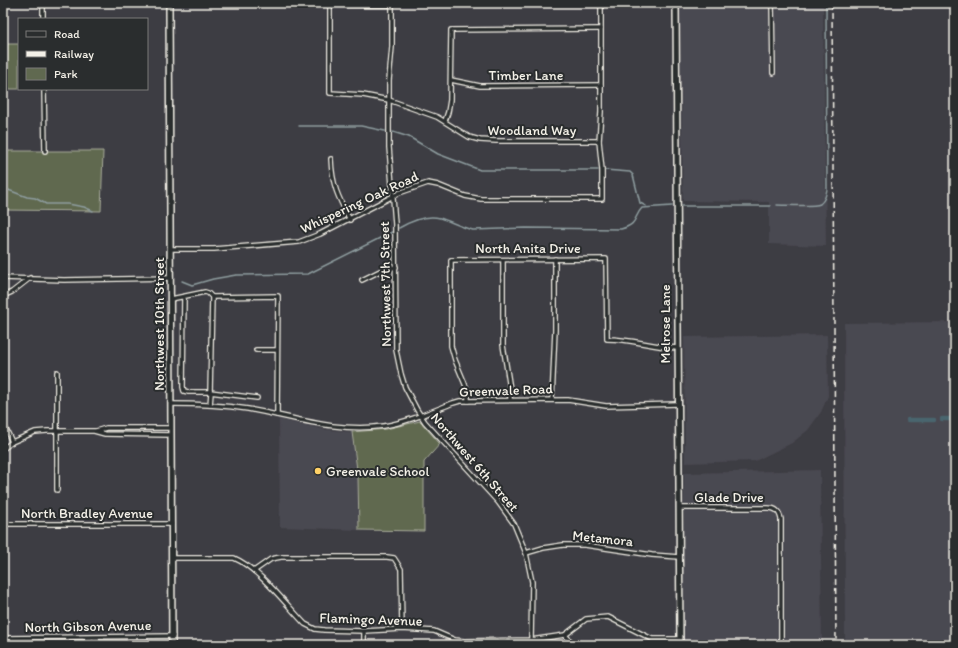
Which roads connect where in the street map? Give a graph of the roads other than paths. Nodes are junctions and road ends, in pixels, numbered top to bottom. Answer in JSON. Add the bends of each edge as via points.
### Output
{"nodes":[{"id":1,"x":43,"y":3,"type":"edge"},
{"id":2,"x":169,"y":3,"type":"edge"},
{"id":3,"x":600,"y":3,"type":"edge"},
{"id":4,"x":676,"y":3,"type":"edge"},
{"id":5,"x":772,"y":3,"type":"edge"},
{"id":6,"x":392,"y":4,"type":"edge"},
{"id":7,"x":43,"y":18,"type":"edge"},
{"id":8,"x":600,"y":30,"type":"junction"},
{"id":9,"x":773,"y":73,"type":"dead end"},
{"id":10,"x":451,"y":80,"type":"junction"},
{"id":11,"x":601,"y":85,"type":"junction"},
{"id":12,"x":44,"y":90,"type":"edge"},
{"id":13,"x":389,"y":100,"type":"junction"},
{"id":14,"x":445,"y":121,"type":"junction"},
{"id":15,"x":599,"y":141,"type":"junction"},
{"id":16,"x":45,"y":151,"type":"dead end"},
{"id":17,"x":331,"y":159,"type":"dead end"},
{"id":18,"x":393,"y":197,"type":"junction"},
{"id":19,"x":350,"y":220,"type":"junction"},
{"id":20,"x":170,"y":249,"type":"junction"},
{"id":21,"x":555,"y":259,"type":"junction"},
{"id":22,"x":503,"y":260,"type":"junction"},
{"id":23,"x":396,"y":267,"type":"junction"},
{"id":24,"x":3,"y":278,"type":"edge"},
{"id":25,"x":30,"y":278,"type":"junction"},
{"id":26,"x":171,"y":278,"type":"junction"},
{"id":27,"x":362,"y":280,"type":"dead end"},
{"id":28,"x":3,"y":296,"type":"edge"},
{"id":29,"x":184,"y":297,"type":"junction"},
{"id":30,"x":212,"y":297,"type":"junction"},
{"id":31,"x":171,"y":299,"type":"junction"},
{"id":32,"x":678,"y":348,"type":"junction"},
{"id":33,"x":256,"y":350,"type":"dead end"},
{"id":34,"x":277,"y":350,"type":"junction"},
{"id":35,"x":57,"y":372,"type":"dead end"},
{"id":36,"x":210,"y":392,"type":"junction"},
{"id":37,"x":257,"y":398,"type":"dead end"},
{"id":38,"x":510,"y":400,"type":"junction"},
{"id":39,"x":552,"y":400,"type":"junction"},
{"id":40,"x":468,"y":401,"type":"junction"},
{"id":41,"x":171,"y":404,"type":"junction"},
{"id":42,"x":678,"y":404,"type":"junction"},
{"id":43,"x":210,"y":405,"type":"junction"},
{"id":44,"x":276,"y":415,"type":"junction"},
{"id":45,"x":421,"y":416,"type":"junction"},
{"id":46,"x":3,"y":423,"type":"edge"},
{"id":47,"x":106,"y":428,"type":"junction"},
{"id":48,"x":134,"y":428,"type":"junction"},
{"id":49,"x":171,"y":428,"type":"junction"},
{"id":50,"x":57,"y":430,"type":"junction"},
{"id":51,"x":94,"y":431,"type":"junction"},
{"id":52,"x":105,"y":434,"type":"junction"},
{"id":53,"x":134,"y":434,"type":"junction"},
{"id":54,"x":171,"y":434,"type":"junction"},
{"id":55,"x":12,"y":442,"type":"junction"},
{"id":56,"x":3,"y":449,"type":"edge"},
{"id":57,"x":57,"y":490,"type":"dead end"},
{"id":58,"x":679,"y":508,"type":"junction"},
{"id":59,"x":3,"y":524,"type":"edge"},
{"id":60,"x":172,"y":524,"type":"junction"},
{"id":61,"x":526,"y":553,"type":"junction"},
{"id":62,"x":679,"y":557,"type":"junction"},
{"id":63,"x":172,"y":558,"type":"junction"},
{"id":64,"x":254,"y":571,"type":"junction"},
{"id":65,"x":402,"y":630,"type":"junction"},
{"id":66,"x":364,"y":631,"type":"junction"},
{"id":67,"x":565,"y":635,"type":"junction"},
{"id":68,"x":173,"y":636,"type":"junction"},
{"id":69,"x":3,"y":638,"type":"edge"},
{"id":70,"x":455,"y":640,"type":"junction"},
{"id":71,"x":531,"y":640,"type":"junction"},
{"id":72,"x":680,"y":642,"type":"edge"},
{"id":73,"x":172,"y":645,"type":"edge"},
{"id":74,"x":364,"y":645,"type":"edge"},
{"id":75,"x":454,"y":645,"type":"edge"},
{"id":76,"x":574,"y":645,"type":"edge"},
{"id":77,"x":781,"y":645,"type":"edge"}],
"edges":[{"from":1,"to":7,"type":"street"},
{"from":2,"to":20,"type":"main road","name":"Northwest 10th Street"},
{"from":3,"to":8,"type":"street"},
{"from":4,"to":32,"type":"main road","name":"Melrose Lane"},
{"from":5,"to":9,"type":"street"},
{"from":6,"to":13,"type":"street","name":"Northwest 7th Street"},
{"from":6,"to":13,"type":"street","name":"Woodland Way","via":[[330,6],[330,93]]},
{"from":8,"to":10,"type":"street","via":[[451,30]]},
{"from":8,"to":11,"type":"street"},
{"from":10,"to":11,"type":"street","name":"Timber Lane","via":[[480,86]]},
{"from":10,"to":14,"type":"street"},
{"from":11,"to":15,"type":"street"},
{"from":12,"to":16,"type":"street"},
{"from":13,"to":14,"type":"street","name":"Woodland Way"},
{"from":13,"to":18,"type":"street","name":"Northwest 7th Street"},
{"from":14,"to":15,"type":"street","name":"Woodland Way","via":[[469,137],[486,141]]},
{"from":15,"to":18,"type":"street","name":"Whispering Oak Road","via":[[602,199],[481,199],[465,196],[428,182]]},
{"from":17,"to":19,"type":"street","via":[[335,188]]},
{"from":18,"to":19,"type":"street","name":"Whispering Oak Road"},
{"from":18,"to":23,"type":"street","name":"Northwest 7th Street"},
{"from":19,"to":20,"type":"street","name":"Whispering Oak Road","via":[[310,239],[294,243],[214,249]]},
{"from":20,"to":26,"type":"main road","name":"Northwest 10th Street"},
{"from":21,"to":22,"type":"street","name":"North Anita Drive"},
{"from":21,"to":32,"type":"street","name":"North Anita Drive","via":[[606,259],[607,339],[623,339],[653,346]]},
{"from":21,"to":39,"type":"street"},
{"from":22,"to":38,"type":"street","via":[[503,337]]},
{"from":22,"to":40,"type":"street","name":"North Anita Drive","via":[[451,260],[451,346]]},
{"from":23,"to":27,"type":"street","via":[[382,270]]},
{"from":23,"to":45,"type":"street","name":"Northwest 7th Street","via":[[396,350],[405,387]]},
{"from":24,"to":25,"type":"street"},
{"from":25,"to":26,"type":"street"},
{"from":25,"to":28,"type":"street"},
{"from":26,"to":31,"type":"main road","name":"Northwest 10th Street"},
{"from":29,"to":30,"type":"street","via":[[205,292]]},
{"from":29,"to":31,"type":"street"},
{"from":29,"to":36,"type":"street","via":[[184,391]]},
{"from":30,"to":34,"type":"street","via":[[278,296]]},
{"from":30,"to":36,"type":"street"},
{"from":31,"to":41,"type":"main road","name":"Northwest 10th Street"},
{"from":32,"to":42,"type":"main road","name":"Melrose Lane"},
{"from":33,"to":34,"type":"street"},
{"from":34,"to":44,"type":"street"},
{"from":35,"to":50,"type":"street"},
{"from":36,"to":37,"type":"street"},
{"from":36,"to":43,"type":"street"},
{"from":38,"to":39,"type":"street","name":"Greenvale Road"},
{"from":38,"to":40,"type":"street","name":"Greenvale Road"},
{"from":39,"to":42,"type":"street","name":"Greenvale Road","via":[[606,406]]},
{"from":40,"to":45,"type":"street","name":"Greenvale Road","via":[[453,403]]},
{"from":41,"to":43,"type":"street","name":"Greenvale Road"},
{"from":41,"to":49,"type":"main road","name":"Northwest 10th Street"},
{"from":42,"to":58,"type":"main road","name":"Melrose Lane"},
{"from":43,"to":44,"type":"street","name":"Greenvale Road"},
{"from":44,"to":45,"type":"street","name":"Greenvale Road","via":[[336,427],[384,426]]},
{"from":45,"to":61,"type":"street","name":"Northwest 6th Street","via":[[506,513],[514,524]]},
{"from":46,"to":55,"type":"street"},
{"from":47,"to":48,"type":"street"},
{"from":47,"to":51,"type":"street"},
{"from":47,"to":52,"type":"street"},
{"from":48,"to":49,"type":"street"},
{"from":48,"to":53,"type":"street"},
{"from":49,"to":54,"type":"main road","name":"Northwest 10th Street"},
{"from":50,"to":51,"type":"street"},
{"from":50,"to":55,"type":"street","via":[[35,432]]},
{"from":50,"to":57,"type":"street"},
{"from":51,"to":52,"type":"street"},
{"from":52,"to":53,"type":"street"},
{"from":53,"to":54,"type":"street"},
{"from":54,"to":60,"type":"main road","name":"Northwest 10th Street"},
{"from":55,"to":56,"type":"street"},
{"from":58,"to":62,"type":"main road","name":"Melrose Lane"},
{"from":58,"to":77,"type":"street","name":"Glade Drive","via":[[775,508],[778,511],[781,519]]},
{"from":59,"to":60,"type":"street","name":"North Bradley Avenue"},
{"from":60,"to":63,"type":"main road","name":"Northwest 10th Street"},
{"from":61,"to":62,"type":"street","name":"Metamora","via":[[563,545],[585,545]]},
{"from":61,"to":71,"type":"street","name":"Northwest 6th Street","via":[[532,582]]},
{"from":62,"to":72,"type":"main road","name":"Melrose Lane"},
{"from":63,"to":64,"type":"street","name":"Flamingo Avenue","via":[[234,558]]},
{"from":63,"to":68,"type":"main road","name":"Northwest 10th Street"},
{"from":64,"to":65,"type":"street","via":[[271,559],[281,557],[394,558],[401,570]]},
{"from":64,"to":66,"type":"street","name":"Flamingo Avenue","via":[[305,624],[315,629]]},
{"from":65,"to":66,"type":"street","name":"Flamingo Avenue"},
{"from":65,"to":70,"type":"street","name":"Flamingo Avenue","via":[[434,631]]},
{"from":66,"to":74,"type":"street"},
{"from":67,"to":71,"type":"street","name":"Flamingo Avenue"},
{"from":67,"to":72,"type":"street","name":"Flamingo Avenue","via":[[586,619],[608,617],[652,639]]},
{"from":67,"to":76,"type":"street"},
{"from":68,"to":69,"type":"street","name":"North Gibson Avenue"},
{"from":68,"to":73,"type":"main road","name":"Northwest 10th Street"},
{"from":70,"to":71,"type":"street","name":"Flamingo Avenue"},
{"from":70,"to":75,"type":"street"}]}
